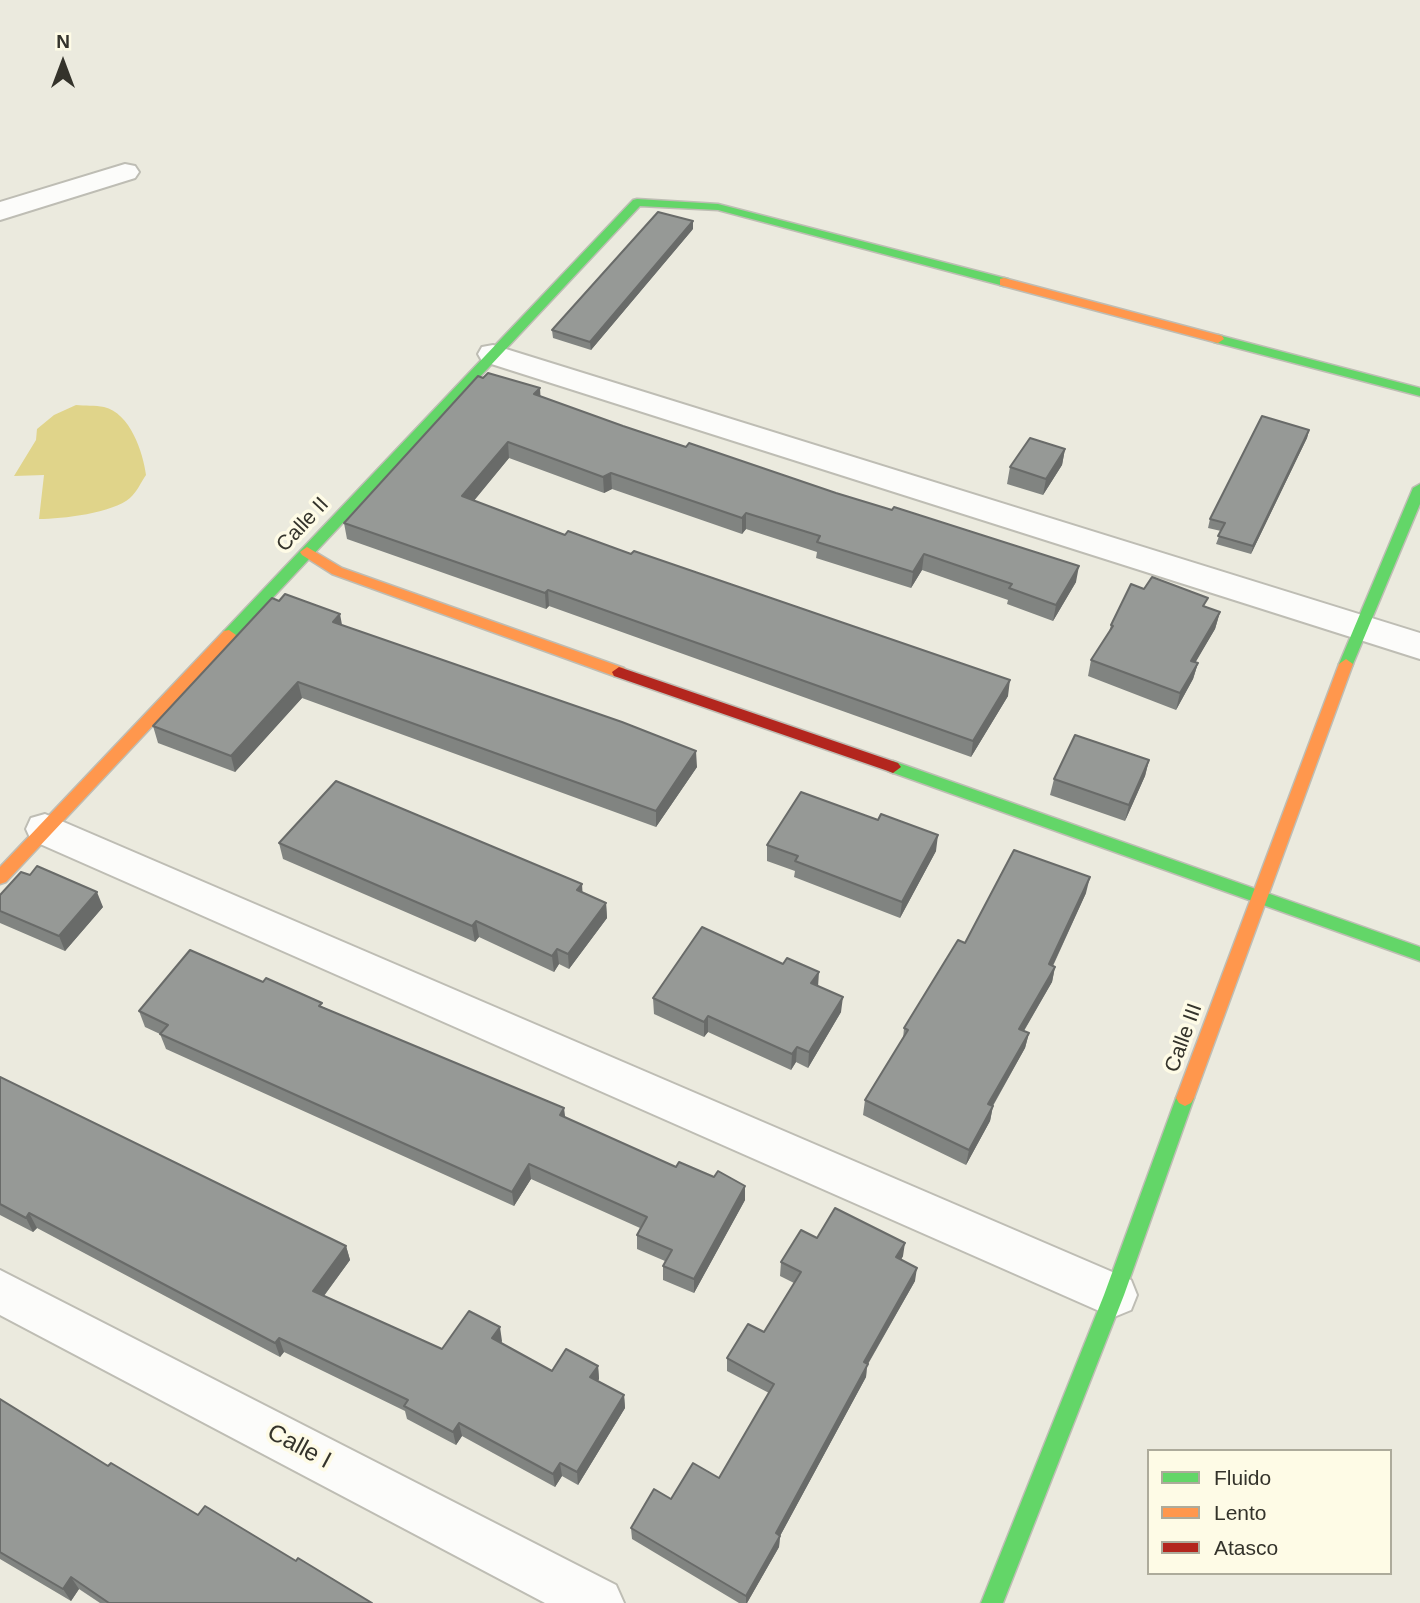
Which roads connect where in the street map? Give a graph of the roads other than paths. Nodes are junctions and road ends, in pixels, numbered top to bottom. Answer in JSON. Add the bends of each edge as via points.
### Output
{"nodes":[{"id":1,"x":125,"y":172,"type":"dead end"},
{"id":2,"x":0,"y":211,"type":"edge"},
{"id":3,"x":493,"y":354,"type":"junction"},
{"id":4,"x":1420,"y":392,"type":"edge"},
{"id":5,"x":1420,"y":488,"type":"edge"},
{"id":6,"x":307,"y":552,"type":"junction"},
{"id":7,"x":1360,"y":627,"type":"junction"},
{"id":8,"x":1420,"y":646,"type":"edge"},
{"id":9,"x":45,"y":829,"type":"junction"},
{"id":10,"x":0,"y":878,"type":"edge"},
{"id":11,"x":1258,"y":894,"type":"junction"},
{"id":12,"x":1420,"y":954,"type":"edge"},
{"id":13,"x":0,"y":1291,"type":"edge"},
{"id":14,"x":1114,"y":1295,"type":"junction"},
{"id":15,"x":598,"y":1603,"type":"edge"},
{"id":16,"x":992,"y":1603,"type":"edge"}],
"edges":[{"from":1,"to":2,"type":"street"},
{"from":3,"to":4,"type":"street","name":"Calle II","via":[[637,202],[718,206]]},
{"from":3,"to":6,"type":"street","name":"Calle II"},
{"from":3,"to":7,"type":"street"},
{"from":5,"to":7,"type":"street","name":"Calle III"},
{"from":6,"to":9,"type":"street","name":"Calle II"},
{"from":6,"to":11,"type":"street","via":[[337,571],[515,636]]},
{"from":7,"to":8,"type":"street"},
{"from":7,"to":11,"type":"street","name":"Calle III"},
{"from":9,"to":10,"type":"street","name":"Calle II"},
{"from":9,"to":14,"type":"street"},
{"from":11,"to":12,"type":"street"},
{"from":11,"to":14,"type":"street","name":"Calle III"},
{"from":13,"to":15,"type":"street","name":"Calle I"},
{"from":14,"to":16,"type":"street","name":"Calle III"}]}
